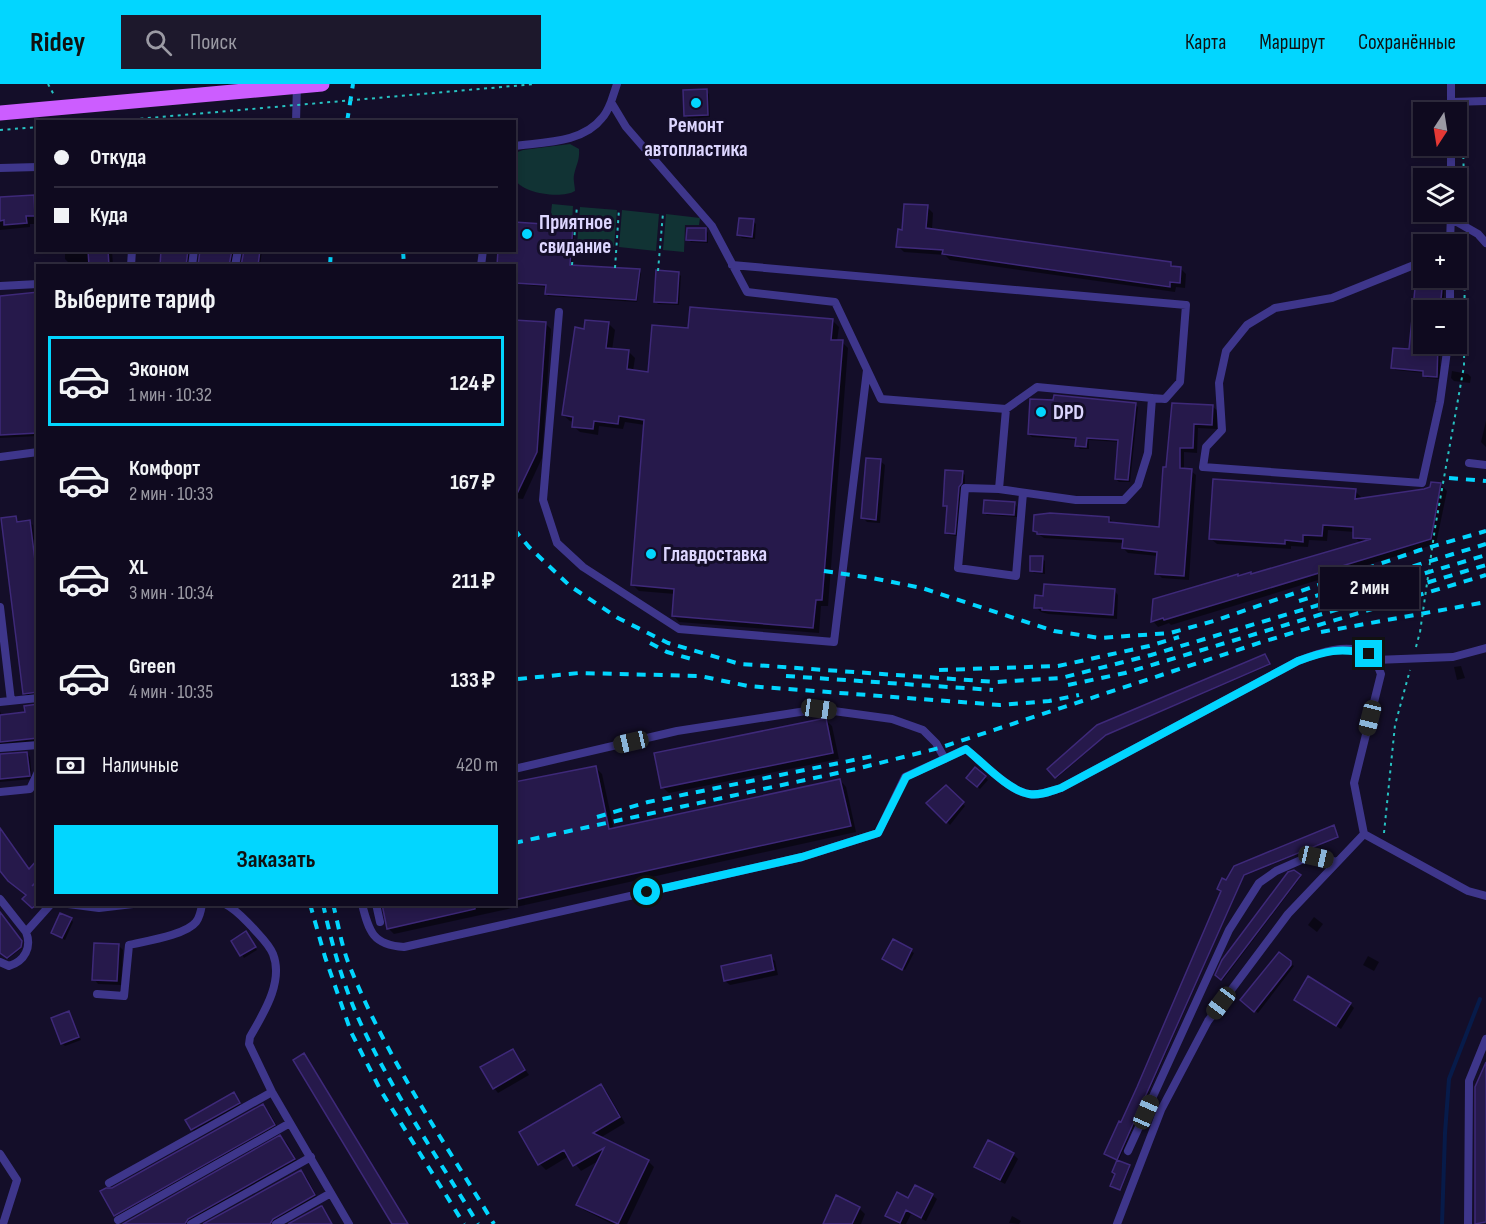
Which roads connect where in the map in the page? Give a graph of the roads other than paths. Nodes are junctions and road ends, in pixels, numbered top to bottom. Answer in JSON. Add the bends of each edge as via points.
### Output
{"nodes":[{"id":1,"x":297,"y":84,"type":"edge"},
{"id":2,"x":322,"y":84,"type":"edge"},
{"id":3,"x":616,"y":84,"type":"edge"},
{"id":4,"x":1451,"y":84,"type":"edge"},
{"id":5,"x":611,"y":102,"type":"junction"},
{"id":6,"x":1451,"y":102,"type":"edge"},
{"id":7,"x":1467,"y":102,"type":"edge"},
{"id":8,"x":1486,"y":102,"type":"edge"},
{"id":9,"x":0,"y":113,"type":"edge"},
{"id":10,"x":296,"y":120,"type":"edge"},
{"id":11,"x":516,"y":146,"type":"edge"},
{"id":12,"x":36,"y":166,"type":"edge"},
{"id":13,"x":0,"y":168,"type":"edge"},
{"id":14,"x":1460,"y":222,"type":"edge"},
{"id":15,"x":1486,"y":243,"type":"edge"},
{"id":16,"x":732,"y":265,"type":"junction"},
{"id":17,"x":1413,"y":265,"type":"edge"},
{"id":18,"x":36,"y":284,"type":"edge"},
{"id":19,"x":0,"y":286,"type":"edge"},
{"id":20,"x":559,"y":312,"type":"dead end"},
{"id":21,"x":1447,"y":354,"type":"edge"},
{"id":22,"x":867,"y":369,"type":"junction"},
{"id":23,"x":1152,"y":398,"type":"junction"},
{"id":24,"x":1006,"y":409,"type":"junction"},
{"id":25,"x":36,"y":452,"type":"edge"},
{"id":26,"x":0,"y":457,"type":"edge"},
{"id":27,"x":1469,"y":463,"type":"dead end"},
{"id":28,"x":1486,"y":465,"type":"edge"},
{"id":29,"x":999,"y":489,"type":"junction"},
{"id":30,"x":1023,"y":493,"type":"junction"},
{"id":31,"x":0,"y":607,"type":"edge"},
{"id":32,"x":1486,"y":648,"type":"edge"},
{"id":33,"x":1375,"y":660,"type":"junction"},
{"id":34,"x":36,"y":698,"type":"edge"},
{"id":35,"x":11,"y":701,"type":"junction"},
{"id":36,"x":0,"y":702,"type":"edge"},
{"id":37,"x":36,"y":746,"type":"edge"},
{"id":38,"x":0,"y":748,"type":"edge"},
{"id":39,"x":945,"y":759,"type":"junction"},
{"id":40,"x":516,"y":769,"type":"edge"},
{"id":41,"x":36,"y":776,"type":"edge"},
{"id":42,"x":0,"y":792,"type":"edge"},
{"id":43,"x":1364,"y":834,"type":"junction"},
{"id":44,"x":1337,"y":862,"type":"junction"},
{"id":45,"x":1486,"y":896,"type":"edge"},
{"id":46,"x":0,"y":899,"type":"edge"},
{"id":47,"x":49,"y":906,"type":"edge"},
{"id":48,"x":84,"y":906,"type":"edge"},
{"id":49,"x":116,"y":906,"type":"edge"},
{"id":50,"x":202,"y":906,"type":"edge"},
{"id":51,"x":228,"y":906,"type":"edge"},
{"id":52,"x":362,"y":906,"type":"edge"},
{"id":53,"x":376,"y":906,"type":"edge"},
{"id":54,"x":380,"y":922,"type":"dead end"},
{"id":55,"x":26,"y":932,"type":"junction"},
{"id":56,"x":0,"y":962,"type":"edge"},
{"id":57,"x":97,"y":994,"type":"dead end"},
{"id":58,"x":1486,"y":1039,"type":"edge"},
{"id":59,"x":272,"y":1092,"type":"junction"},
{"id":60,"x":290,"y":1123,"type":"junction"},
{"id":61,"x":1128,"y":1151,"type":"dead end"},
{"id":62,"x":0,"y":1154,"type":"edge"},
{"id":63,"x":310,"y":1157,"type":"junction"},
{"id":64,"x":109,"y":1183,"type":"dead end"},
{"id":65,"x":331,"y":1193,"type":"junction"},
{"id":66,"x":118,"y":1220,"type":"dead end"},
{"id":67,"x":3,"y":1224,"type":"edge"},
{"id":68,"x":191,"y":1224,"type":"edge"},
{"id":69,"x":276,"y":1224,"type":"edge"},
{"id":70,"x":349,"y":1224,"type":"edge"},
{"id":71,"x":1117,"y":1224,"type":"edge"},
{"id":72,"x":1468,"y":1224,"type":"edge"}],
"edges":[{"from":1,"to":10,"type":"lane"},
{"from":2,"to":9,"type":"main road","bridge":true},
{"from":3,"to":5,"type":"lane"},
{"from":4,"to":6,"type":"lane"},
{"from":5,"to":11,"type":"lane","via":[[603,118],[590,130],[567,138]]},
{"from":5,"to":16,"type":"lane","via":[[626,127],[712,226]]},
{"from":7,"to":8,"type":"lane"},
{"from":12,"to":13,"type":"lane"},
{"from":14,"to":15,"type":"lane"},
{"from":16,"to":22,"type":"lane","via":[[747,292],[835,302]]},
{"from":16,"to":23,"type":"lane","via":[[1186,305],[1180,382],[1165,399]]},
{"from":17,"to":21,"type":"lane","via":[[1332,298],[1275,308],[1247,326],[1226,351],[1219,383],[1222,430],[1206,447],[1203,467],[1422,483]]},
{"from":18,"to":19,"type":"lane"},
{"from":20,"to":22,"type":"lane","via":[[543,500],[557,543],[583,567],[679,629],[834,642]]},
{"from":22,"to":24,"type":"lane","via":[[881,399]]},
{"from":23,"to":24,"type":"lane","via":[[1037,387]]},
{"from":23,"to":30,"type":"lane","via":[[1148,453],[1138,485],[1125,500],[1076,500]]},
{"from":24,"to":29,"type":"lane"},
{"from":25,"to":26,"type":"lane"},
{"from":27,"to":28,"type":"lane"},
{"from":29,"to":30,"type":"lane"},
{"from":29,"to":30,"type":"lane","via":[[965,488],[958,568],[1016,576]]},
{"from":31,"to":35,"type":"lane"},
{"from":32,"to":33,"type":"lane","via":[[1453,657]]},
{"from":33,"to":39,"type":"lane","via":[[1369,654],[1347,649],[1298,661],[1061,788],[1042,794],[1013,788],[966,749]]},
{"from":33,"to":43,"type":"lane","via":[[1381,674],[1354,783]]},
{"from":34,"to":35,"type":"lane"},
{"from":35,"to":36,"type":"lane"},
{"from":37,"to":38,"type":"lane"},
{"from":39,"to":40,"type":"lane","via":[[923,730],[892,719],[819,709],[677,730]]},
{"from":39,"to":52,"type":"lane","via":[[906,777],[878,833],[802,857],[404,947],[381,943],[373,936]]},
{"from":41,"to":42,"type":"lane","via":[[30,789]]},
{"from":43,"to":44,"type":"lane"},
{"from":43,"to":45,"type":"lane","via":[[1468,891]]},
{"from":44,"to":61,"type":"lane","via":[[1316,857],[1301,860],[1259,883],[1224,939]]},
{"from":44,"to":71,"type":"lane","via":[[1288,914],[1208,1021],[1161,1110]]},
{"from":46,"to":55,"type":"lane"},
{"from":47,"to":55,"type":"lane"},
{"from":48,"to":49,"type":"lane"},
{"from":50,"to":57,"type":"lane","via":[[196,922],[187,930],[129,945],[124,996]]},
{"from":51,"to":59,"type":"lane","via":[[238,912],[273,954],[276,968],[270,1000],[249,1044]]},
{"from":53,"to":54,"type":"lane"},
{"from":55,"to":56,"type":"lane","via":[[29,939],[22,959],[9,966]]},
{"from":58,"to":72,"type":"lane","via":[[1469,1081]]},
{"from":59,"to":60,"type":"lane"},
{"from":59,"to":64,"type":"lane"},
{"from":60,"to":63,"type":"lane"},
{"from":60,"to":66,"type":"lane"},
{"from":62,"to":67,"type":"lane","via":[[17,1180]]},
{"from":63,"to":65,"type":"lane"},
{"from":63,"to":68,"type":"lane"},
{"from":65,"to":69,"type":"lane"},
{"from":65,"to":70,"type":"lane"}]}
